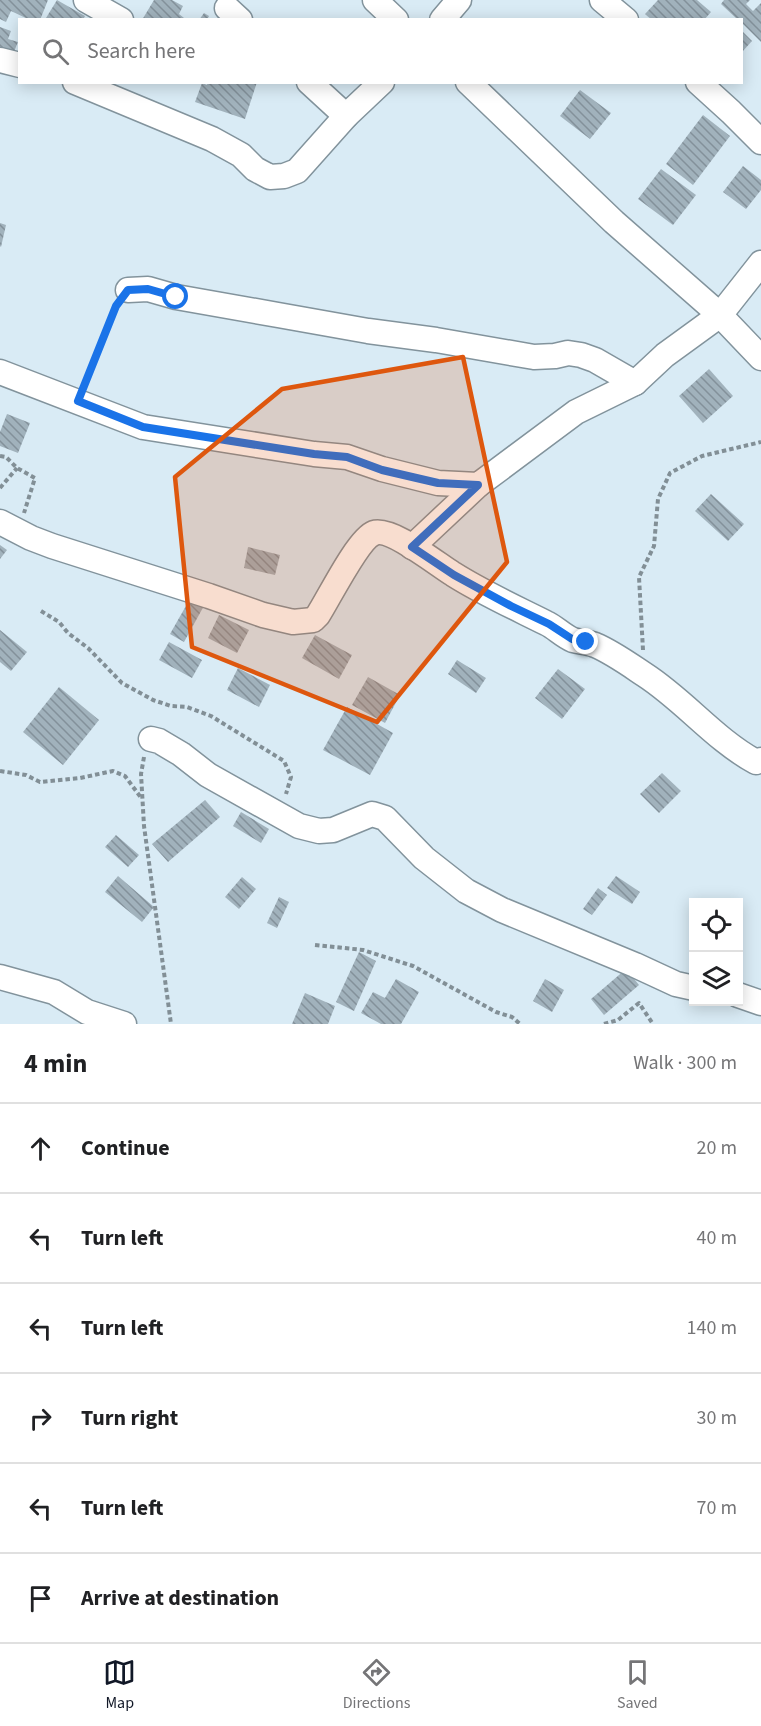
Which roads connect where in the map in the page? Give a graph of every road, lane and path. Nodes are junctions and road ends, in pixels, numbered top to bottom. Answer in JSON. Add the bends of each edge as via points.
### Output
{"nodes":[{"id":1,"x":86,"y":0,"type":"edge"},
{"id":2,"x":375,"y":0,"type":"edge"},
{"id":3,"x":459,"y":0,"type":"edge"},
{"id":4,"x":602,"y":0,"type":"edge"},
{"id":5,"x":118,"y":18,"type":"edge"},
{"id":6,"x":394,"y":18,"type":"edge"},
{"id":7,"x":444,"y":18,"type":"edge"},
{"id":8,"x":624,"y":18,"type":"edge"},
{"id":9,"x":0,"y":60,"type":"edge"},
{"id":10,"x":18,"y":64,"type":"edge"},
{"id":11,"x":80,"y":84,"type":"edge"},
{"id":12,"x":311,"y":84,"type":"edge"},
{"id":13,"x":380,"y":84,"type":"edge"},
{"id":14,"x":470,"y":84,"type":"edge"},
{"id":15,"x":700,"y":84,"type":"edge"},
{"id":16,"x":346,"y":116,"type":"junction"},
{"id":17,"x":761,"y":142,"type":"edge"},
{"id":18,"x":761,"y":263,"type":"edge"},
{"id":19,"x":128,"y":290,"type":"joint"},
{"id":20,"x":720,"y":315,"type":"junction"},
{"id":21,"x":761,"y":358,"type":"edge"},
{"id":22,"x":0,"y":372,"type":"edge"},
{"id":23,"x":635,"y":383,"type":"junction"},
{"id":24,"x":78,"y":401,"type":"junction"},
{"id":25,"x":761,"y":442,"type":"edge"},
{"id":26,"x":0,"y":456,"type":"edge"},
{"id":27,"x":17,"y":468,"type":"junction"},
{"id":28,"x":478,"y":485,"type":"junction"},
{"id":29,"x":0,"y":488,"type":"edge"},
{"id":30,"x":8,"y":526,"type":"edge"},
{"id":31,"x":412,"y":547,"type":"junction"},
{"id":32,"x":41,"y":611,"type":"dead end"},
{"id":33,"x":645,"y":675,"type":"junction"},
{"id":34,"x":151,"y":740,"type":"joint"},
{"id":35,"x":761,"y":760,"type":"edge"},
{"id":36,"x":0,"y":771,"type":"edge"},
{"id":37,"x":143,"y":800,"type":"junction"},
{"id":38,"x":279,"y":816,"type":"junction"},
{"id":39,"x":315,"y":945,"type":"dead end"},
{"id":40,"x":0,"y":977,"type":"edge"},
{"id":41,"x":689,"y":987,"type":"edge"},
{"id":42,"x":743,"y":997,"type":"edge"},
{"id":43,"x":761,"y":1003,"type":"edge"},
{"id":44,"x":124,"y":1024,"type":"edge"},
{"id":45,"x":171,"y":1024,"type":"edge"},
{"id":46,"x":519,"y":1024,"type":"edge"},
{"id":47,"x":604,"y":1024,"type":"edge"},
{"id":48,"x":653,"y":1024,"type":"edge"}],
"edges":[{"from":1,"to":5,"type":"street"},
{"from":2,"to":6,"type":"street"},
{"from":3,"to":7,"type":"street"},
{"from":4,"to":8,"type":"street"},
{"from":9,"to":10,"type":"street"},
{"from":11,"to":16,"type":"street","via":[[212,139],[270,177],[297,171]]},
{"from":12,"to":16,"type":"street"},
{"from":13,"to":16,"type":"street"},
{"from":14,"to":20,"type":"street","via":[[614,222]]},
{"from":15,"to":17,"type":"street"},
{"from":18,"to":20,"type":"street"},
{"from":19,"to":23,"type":"street","via":[[148,289],[278,315],[534,357],[581,355]]},
{"from":19,"to":24,"type":"path","via":[[116,306]]},
{"from":20,"to":21,"type":"street"},
{"from":20,"to":23,"type":"street","via":[[665,354]]},
{"from":22,"to":24,"type":"street"},
{"from":23,"to":28,"type":"street","via":[[576,412]]},
{"from":24,"to":28,"type":"street","via":[[143,427],[347,457],[438,483]]},
{"from":25,"to":33,"type":"path","via":[[702,456],[670,473],[658,499],[654,546],[639,577]]},
{"from":26,"to":27,"type":"path"},
{"from":27,"to":29,"type":"path"},
{"from":27,"to":30,"type":"path","via":[[35,478],[29,502]]},
{"from":28,"to":31,"type":"street"},
{"from":30,"to":31,"type":"street","via":[[73,553],[263,615],[293,621],[313,620],[318,615],[343,571],[376,532]]},
{"from":31,"to":33,"type":"street","via":[[454,575],[572,639],[597,646]]},
{"from":32,"to":38,"type":"path","via":[[136,692],[212,716],[284,761],[291,777]]},
{"from":33,"to":35,"type":"street","via":[[673,694],[737,752],[756,762]]},
{"from":34,"to":37,"type":"path","via":[[147,742],[141,774]]},
{"from":34,"to":38,"type":"street","via":[[181,754],[208,776]]},
{"from":36,"to":37,"type":"path","via":[[26,775],[40,782],[113,771],[125,776]]},
{"from":37,"to":45,"type":"path"},
{"from":38,"to":41,"type":"street","via":[[318,831],[333,830],[372,814],[385,818],[424,858],[466,891],[502,910]]},
{"from":39,"to":46,"type":"path","via":[[363,950],[413,966]]},
{"from":40,"to":44,"type":"street","via":[[54,992],[87,1012]]},
{"from":42,"to":43,"type":"street"},
{"from":47,"to":48,"type":"path","via":[[618,1020],[639,1003]]}]}
